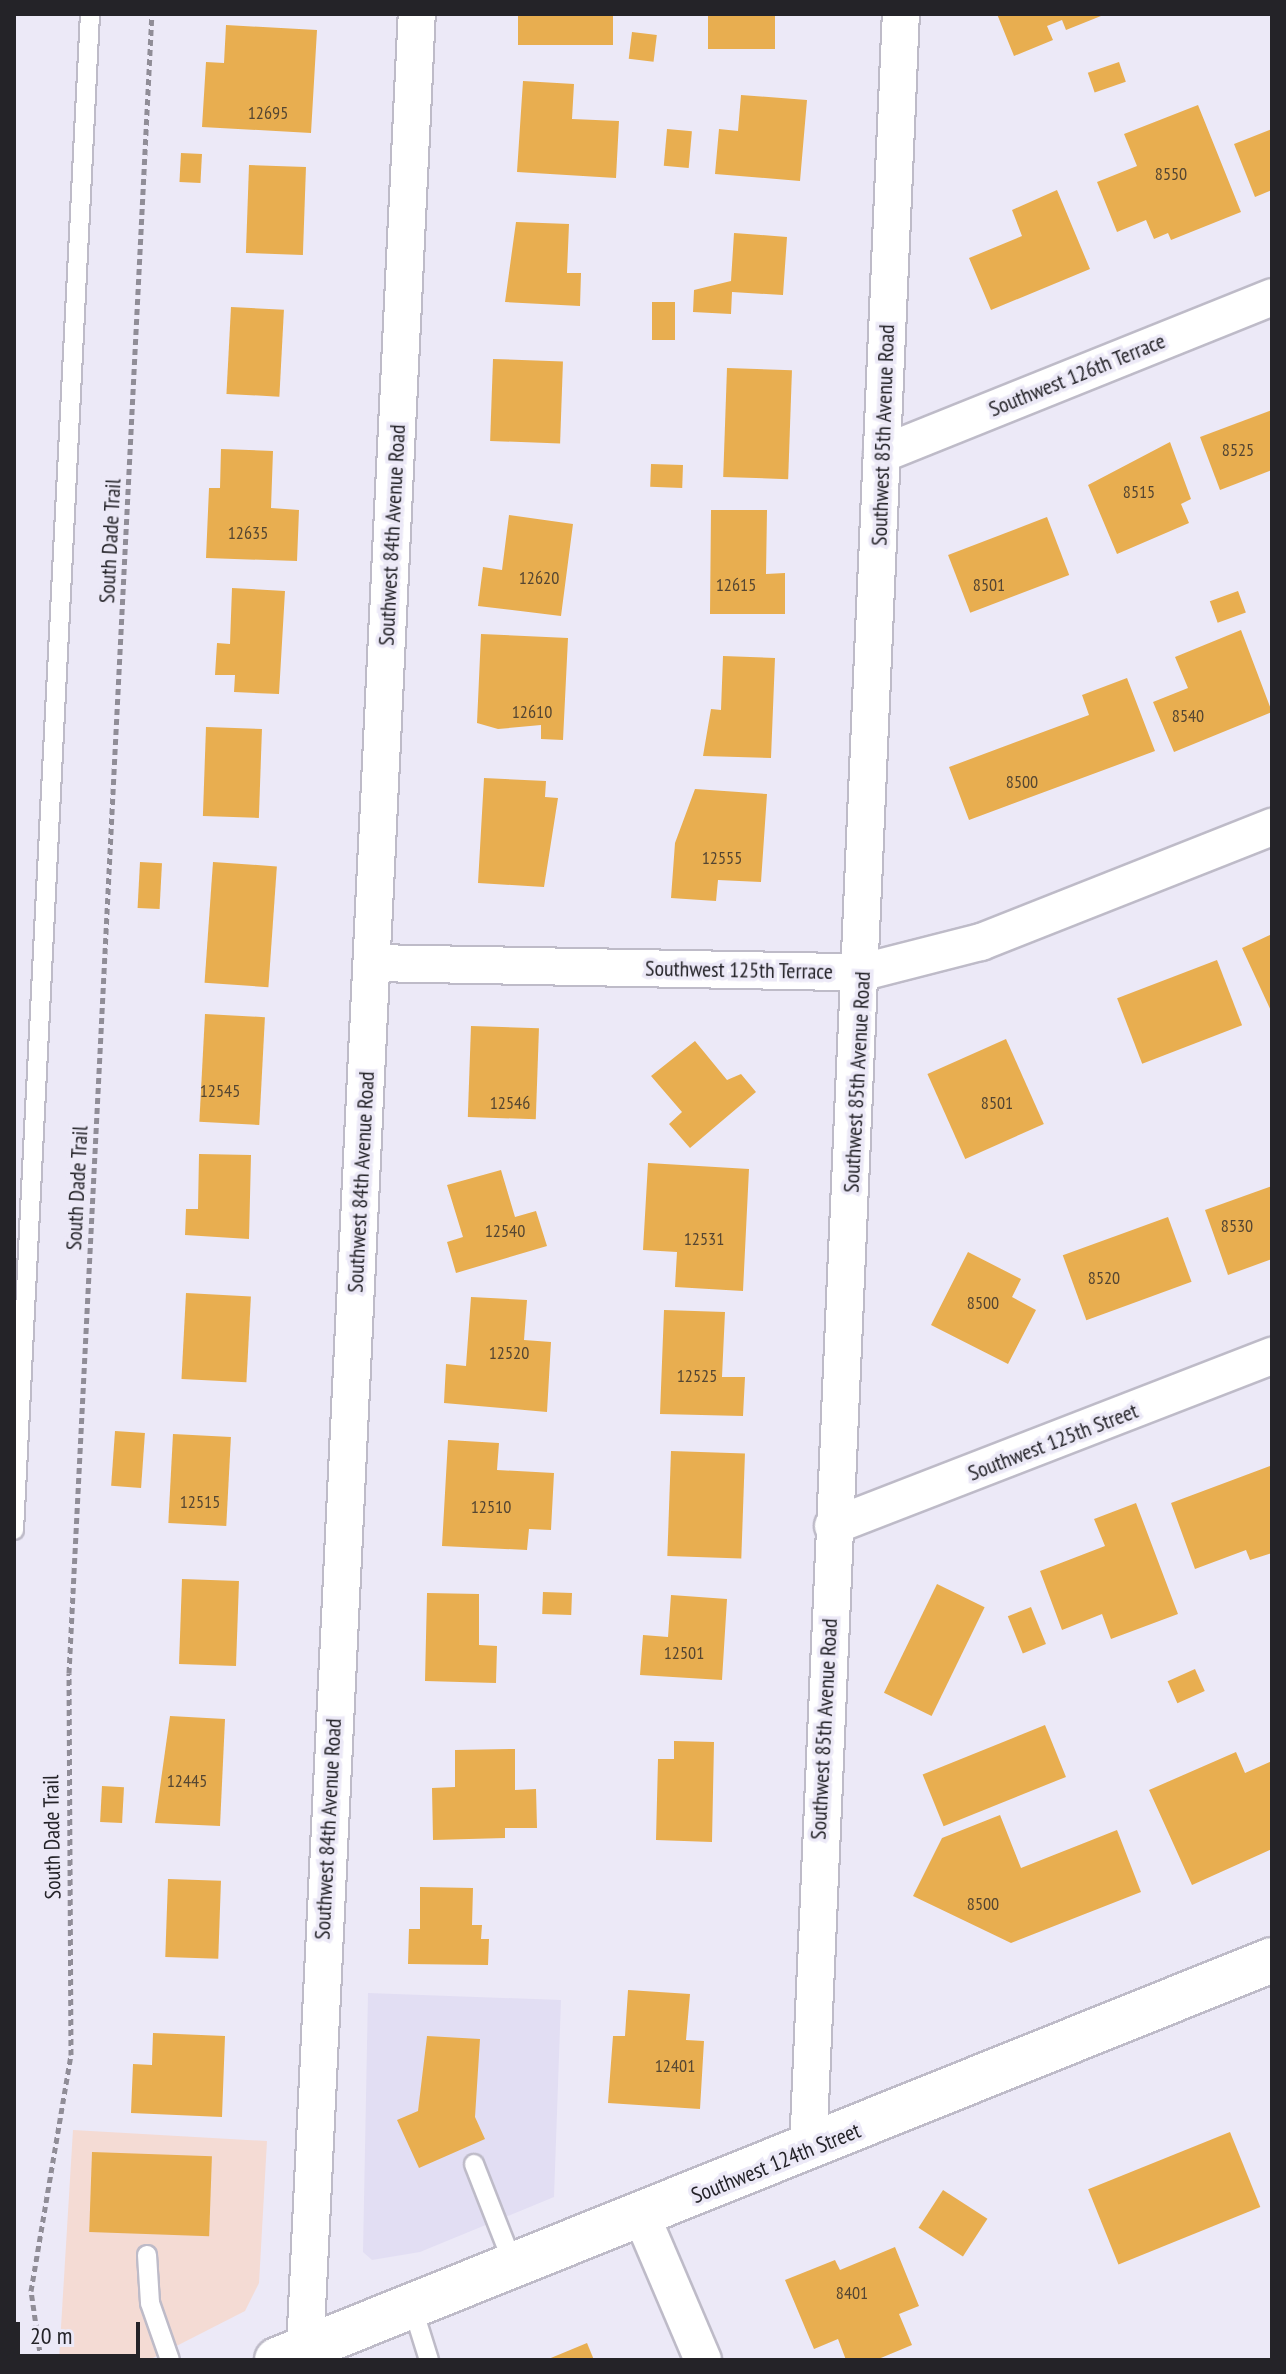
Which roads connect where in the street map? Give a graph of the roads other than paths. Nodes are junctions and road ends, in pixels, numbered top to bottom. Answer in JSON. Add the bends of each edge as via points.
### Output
{"nodes":[{"id":1,"x":90,"y":14,"type":"edge"},
{"id":2,"x":417,"y":14,"type":"edge"},
{"id":3,"x":901,"y":14,"type":"edge"},
{"id":4,"x":1272,"y":297,"type":"edge"},
{"id":5,"x":882,"y":454,"type":"junction"},
{"id":6,"x":1272,"y":827,"type":"edge"},
{"id":7,"x":372,"y":963,"type":"junction"},
{"id":8,"x":863,"y":972,"type":"junction"},
{"id":9,"x":1272,"y":1356,"type":"edge"},
{"id":10,"x":833,"y":1526,"type":"junction"},
{"id":11,"x":14,"y":1530,"type":"edge"},
{"id":12,"x":1272,"y":1960,"type":"edge"},
{"id":13,"x":808,"y":2150,"type":"junction"},
{"id":14,"x":474,"y":2164,"type":"dead end"},
{"id":15,"x":642,"y":2217,"type":"junction"},
{"id":16,"x":147,"y":2255,"type":"dead end"},
{"id":17,"x":515,"y":2268,"type":"junction"},
{"id":18,"x":413,"y":2309,"type":"junction"},
{"id":19,"x":291,"y":2355,"type":"edge"},
{"id":20,"x":170,"y":2360,"type":"edge"},
{"id":21,"x":429,"y":2360,"type":"edge"},
{"id":22,"x":703,"y":2360,"type":"edge"}],
"edges":[{"from":1,"to":11,"type":"lane"},
{"from":2,"to":7,"type":"street","name":"Southwest 84th Avenue Road"},
{"from":3,"to":5,"type":"street","name":"Southwest 85th Avenue Road"},
{"from":4,"to":5,"type":"street","name":"Southwest 126th Terrace"},
{"from":5,"to":8,"type":"street","name":"Southwest 85th Avenue Road"},
{"from":6,"to":8,"type":"street","name":"Southwest 125th Terrace","via":[[981,942]]},
{"from":7,"to":8,"type":"street","name":"Southwest 125th Terrace"},
{"from":7,"to":19,"type":"street","name":"Southwest 84th Avenue Road"},
{"from":8,"to":10,"type":"street","name":"Southwest 85th Avenue Road"},
{"from":9,"to":10,"type":"street","name":"Southwest 125th Street"},
{"from":10,"to":13,"type":"street","name":"Southwest 85th Avenue Road"},
{"from":12,"to":13,"type":"street","name":"Southwest 124th Street"},
{"from":13,"to":15,"type":"street","name":"Southwest 124th Street"},
{"from":14,"to":17,"type":"lane"},
{"from":15,"to":17,"type":"street","name":"Southwest 124th Street"},
{"from":15,"to":22,"type":"street"},
{"from":16,"to":20,"type":"lane","via":[[150,2303]]},
{"from":17,"to":18,"type":"street","name":"Southwest 124th Street"},
{"from":18,"to":19,"type":"street","name":"Southwest 124th Street"},
{"from":18,"to":21,"type":"lane"}]}
